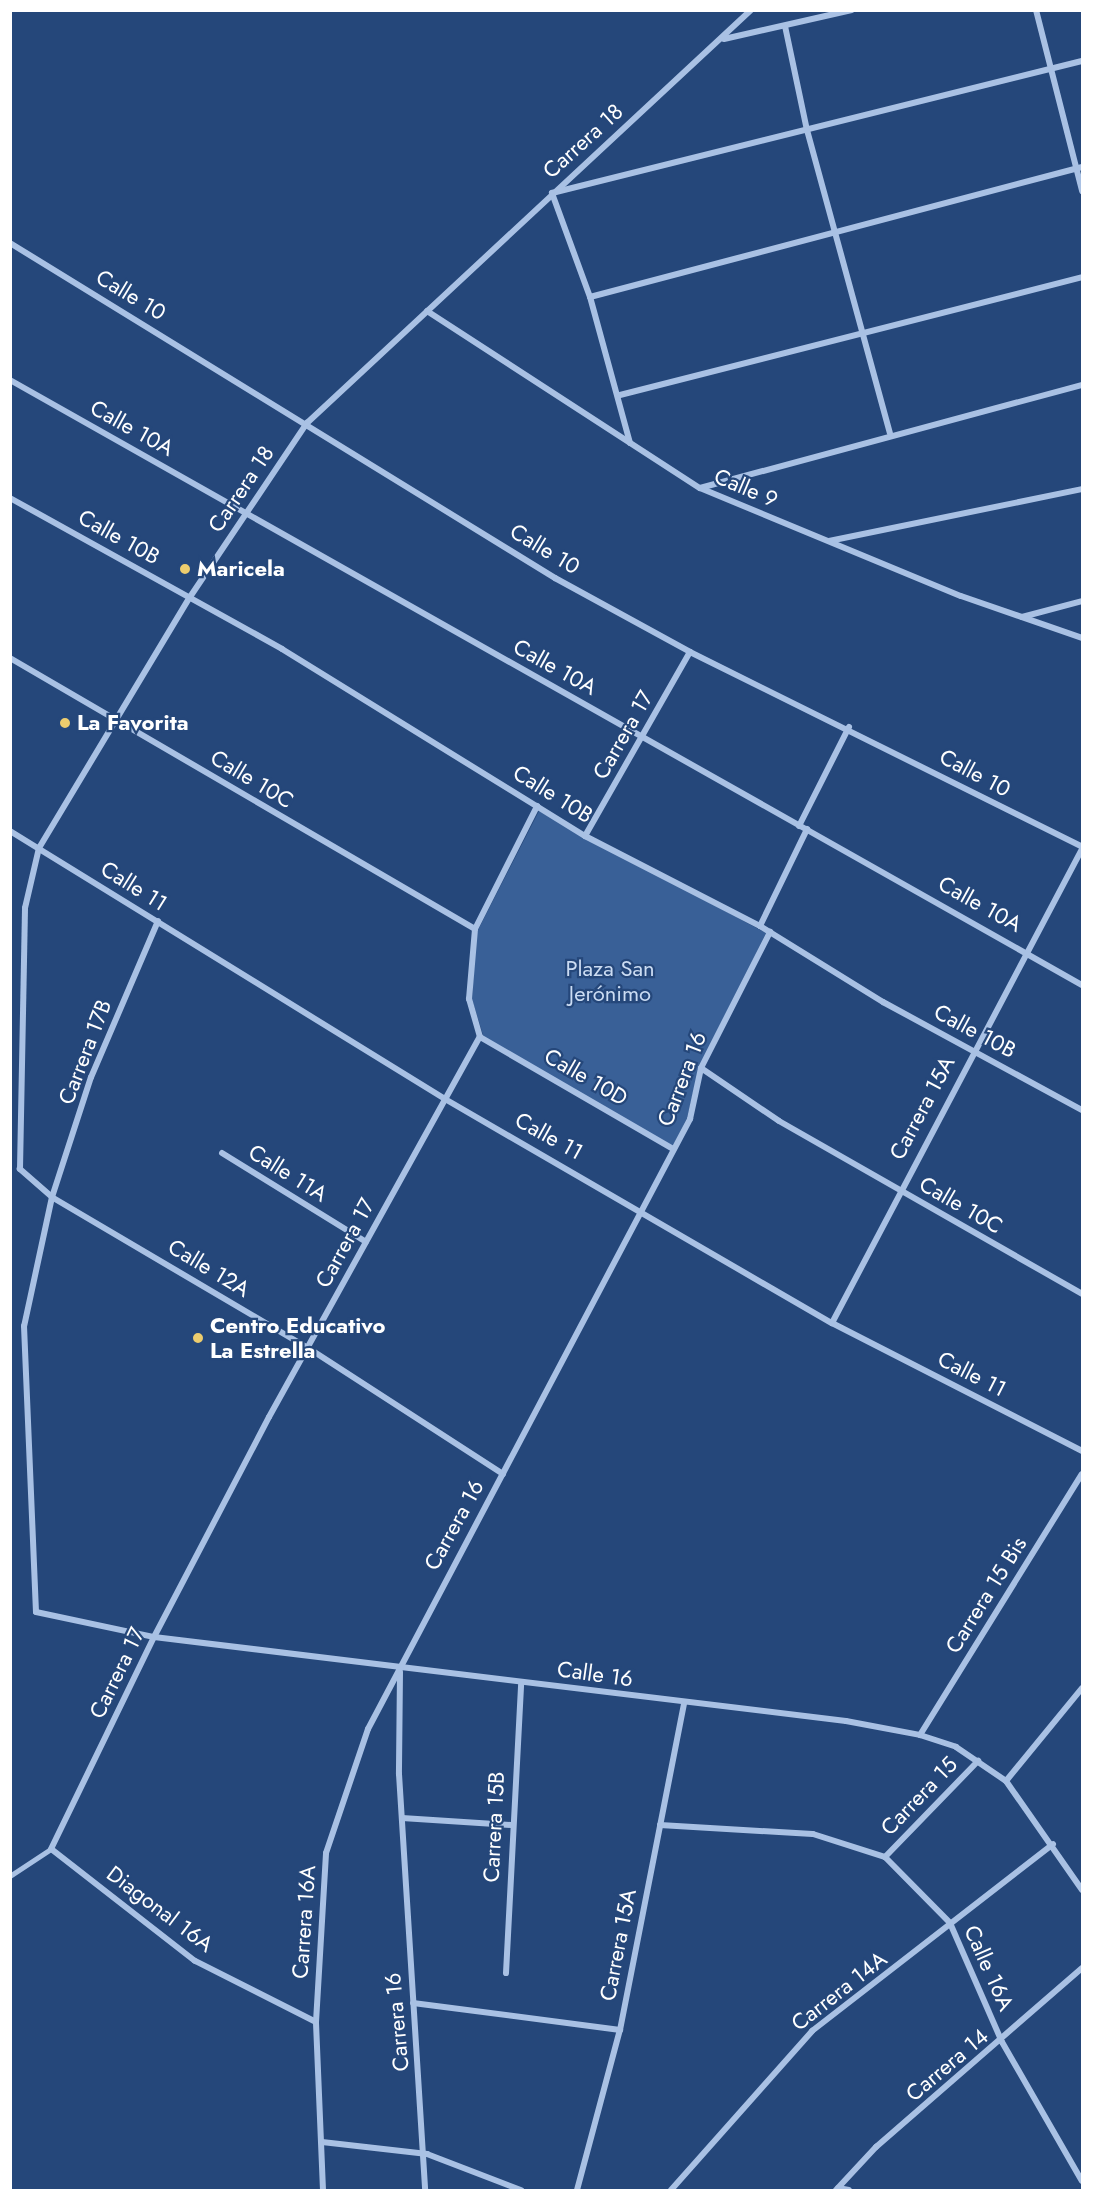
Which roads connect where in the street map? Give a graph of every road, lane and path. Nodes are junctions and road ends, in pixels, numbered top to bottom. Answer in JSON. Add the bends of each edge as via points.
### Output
{"nodes":[{"id":1,"x":751,"y":10,"type":"edge"},
{"id":2,"x":852,"y":10,"type":"edge"},
{"id":3,"x":1036,"y":10,"type":"edge"},
{"id":4,"x":785,"y":26,"type":"junction"},
{"id":5,"x":723,"y":40,"type":"junction"},
{"id":6,"x":1083,"y":61,"type":"edge"},
{"id":7,"x":1051,"y":69,"type":"junction"},
{"id":8,"x":807,"y":130,"type":"junction"},
{"id":9,"x":1080,"y":167,"type":"edge"},
{"id":10,"x":1083,"y":191,"type":"edge"},
{"id":11,"x":552,"y":192,"type":"junction"},
{"id":12,"x":837,"y":231,"type":"junction"},
{"id":13,"x":13,"y":244,"type":"edge"},
{"id":14,"x":10,"y":253,"type":"edge"},
{"id":15,"x":1083,"y":277,"type":"edge"},
{"id":16,"x":590,"y":297,"type":"junction"},
{"id":17,"x":427,"y":311,"type":"junction"},
{"id":18,"x":865,"y":334,"type":"junction"},
{"id":19,"x":10,"y":380,"type":"edge"},
{"id":20,"x":1083,"y":385,"type":"edge"},
{"id":21,"x":620,"y":394,"type":"junction"},
{"id":22,"x":307,"y":423,"type":"junction"},
{"id":23,"x":890,"y":433,"type":"junction"},
{"id":24,"x":630,"y":443,"type":"junction"},
{"id":25,"x":700,"y":488,"type":"junction"},
{"id":26,"x":1083,"y":489,"type":"edge"},
{"id":27,"x":10,"y":498,"type":"edge"},
{"id":28,"x":246,"y":514,"type":"junction"},
{"id":29,"x":828,"y":541,"type":"junction"},
{"id":30,"x":190,"y":597,"type":"junction"},
{"id":31,"x":1083,"y":601,"type":"edge"},
{"id":32,"x":1021,"y":617,"type":"junction"},
{"id":33,"x":1083,"y":638,"type":"edge"},
{"id":34,"x":690,"y":652,"type":"junction"},
{"id":35,"x":10,"y":658,"type":"edge"},
{"id":36,"x":117,"y":720,"type":"junction"},
{"id":37,"x":849,"y":727,"type":"junction"},
{"id":38,"x":644,"y":738,"type":"junction"},
{"id":39,"x":537,"y":806,"type":"junction"},
{"id":40,"x":799,"y":825,"type":"junction"},
{"id":41,"x":807,"y":829,"type":"junction"},
{"id":42,"x":10,"y":831,"type":"edge"},
{"id":43,"x":585,"y":836,"type":"junction"},
{"id":44,"x":39,"y":848,"type":"junction"},
{"id":45,"x":1083,"y":848,"type":"edge"},
{"id":46,"x":158,"y":921,"type":"junction"},
{"id":47,"x":760,"y":926,"type":"junction"},
{"id":48,"x":475,"y":929,"type":"junction"},
{"id":49,"x":770,"y":932,"type":"junction"},
{"id":50,"x":1025,"y":950,"type":"junction"},
{"id":51,"x":1083,"y":985,"type":"edge"},
{"id":52,"x":480,"y":1037,"type":"junction"},
{"id":53,"x":972,"y":1050,"type":"junction"},
{"id":54,"x":701,"y":1068,"type":"junction"},
{"id":55,"x":445,"y":1099,"type":"junction"},
{"id":56,"x":1083,"y":1110,"type":"edge"},
{"id":57,"x":673,"y":1149,"type":"junction"},
{"id":58,"x":222,"y":1153,"type":"dead end"},
{"id":59,"x":20,"y":1169,"type":"joint"},
{"id":60,"x":899,"y":1190,"type":"junction"},
{"id":61,"x":52,"y":1197,"type":"junction"},
{"id":62,"x":642,"y":1209,"type":"junction"},
{"id":63,"x":366,"y":1242,"type":"junction"},
{"id":64,"x":1083,"y":1294,"type":"edge"},
{"id":65,"x":832,"y":1323,"type":"junction"},
{"id":66,"x":308,"y":1348,"type":"junction"},
{"id":67,"x":1083,"y":1451,"type":"edge"},
{"id":68,"x":503,"y":1474,"type":"junction"},
{"id":69,"x":1083,"y":1474,"type":"edge"},
{"id":70,"x":154,"y":1637,"type":"junction"},
{"id":71,"x":400,"y":1671,"type":"junction"},
{"id":72,"x":521,"y":1682,"type":"junction"},
{"id":73,"x":1083,"y":1688,"type":"edge"},
{"id":74,"x":684,"y":1704,"type":"junction"},
{"id":75,"x":920,"y":1735,"type":"junction"},
{"id":76,"x":978,"y":1761,"type":"junction"},
{"id":77,"x":1006,"y":1781,"type":"junction"},
{"id":78,"x":402,"y":1818,"type":"junction"},
{"id":79,"x":512,"y":1825,"type":"junction"},
{"id":80,"x":660,"y":1825,"type":"junction"},
{"id":81,"x":1053,"y":1844,"type":"junction"},
{"id":82,"x":51,"y":1849,"type":"junction"},
{"id":83,"x":885,"y":1857,"type":"junction"},
{"id":84,"x":10,"y":1876,"type":"edge"},
{"id":85,"x":1083,"y":1890,"type":"edge"},
{"id":86,"x":950,"y":1923,"type":"junction"},
{"id":87,"x":1083,"y":1968,"type":"edge"},
{"id":88,"x":506,"y":1973,"type":"dead end"},
{"id":89,"x":413,"y":2003,"type":"junction"},
{"id":90,"x":316,"y":2022,"type":"junction"},
{"id":91,"x":620,"y":2030,"type":"junction"},
{"id":92,"x":1002,"y":2042,"type":"junction"},
{"id":93,"x":322,"y":2142,"type":"junction"},
{"id":94,"x":427,"y":2154,"type":"junction"},
{"id":95,"x":1083,"y":2181,"type":"edge"},
{"id":96,"x":837,"y":2189,"type":"edge"},
{"id":97,"x":323,"y":2190,"type":"edge"},
{"id":98,"x":425,"y":2190,"type":"edge"},
{"id":99,"x":521,"y":2190,"type":"edge"},
{"id":100,"x":577,"y":2190,"type":"edge"},
{"id":101,"x":671,"y":2190,"type":"edge"},
{"id":102,"x":849,"y":2190,"type":"edge"}],
"edges":[{"from":1,"to":5,"type":"street","name":"Carrera 18"},
{"from":2,"to":4,"type":"street"},
{"from":3,"to":7,"type":"street"},
{"from":4,"to":5,"type":"street"},
{"from":4,"to":8,"type":"street"},
{"from":5,"to":11,"type":"street","name":"Carrera 18"},
{"from":6,"to":7,"type":"street"},
{"from":7,"to":8,"type":"street"},
{"from":7,"to":9,"type":"street"},
{"from":8,"to":11,"type":"street"},
{"from":8,"to":12,"type":"street"},
{"from":9,"to":10,"type":"street"},
{"from":9,"to":12,"type":"street"},
{"from":11,"to":16,"type":"street"},
{"from":11,"to":17,"type":"street","name":"Carrera 18"},
{"from":12,"to":16,"type":"street"},
{"from":12,"to":18,"type":"street"},
{"from":13,"to":14,"type":"street"},
{"from":13,"to":22,"type":"street","name":"Calle 10"},
{"from":15,"to":18,"type":"street"},
{"from":16,"to":21,"type":"street"},
{"from":17,"to":22,"type":"street","name":"Carrera 18"},
{"from":17,"to":24,"type":"street","name":"Calle 9"},
{"from":18,"to":21,"type":"street"},
{"from":18,"to":23,"type":"street"},
{"from":19,"to":28,"type":"street","name":"Calle 10A"},
{"from":20,"to":23,"type":"street"},
{"from":21,"to":24,"type":"street"},
{"from":22,"to":28,"type":"street","name":"Carrera 18"},
{"from":22,"to":34,"type":"street","name":"Calle 10","via":[[555,578]]},
{"from":23,"to":25,"type":"street"},
{"from":24,"to":25,"type":"street","name":"Calle 9"},
{"from":25,"to":29,"type":"street","name":"Calle 9"},
{"from":26,"to":29,"type":"street"},
{"from":27,"to":30,"type":"street","name":"Calle 10B"},
{"from":28,"to":30,"type":"street","name":"Carrera 18"},
{"from":28,"to":38,"type":"street","name":"Calle 10A"},
{"from":29,"to":32,"type":"street","name":"Calle 9"},
{"from":30,"to":36,"type":"street","name":"Carrera 18"},
{"from":30,"to":39,"type":"street","name":"Calle 10B"},
{"from":31,"to":32,"type":"street"},
{"from":32,"to":33,"type":"street","name":"Calle 9"},
{"from":34,"to":37,"type":"street","name":"Calle 10"},
{"from":34,"to":38,"type":"street","name":"Carrera 17"},
{"from":35,"to":36,"type":"street","name":"Calle 10C"},
{"from":36,"to":44,"type":"street","name":"Carrera 18"},
{"from":36,"to":48,"type":"street","name":"Calle 10C"},
{"from":37,"to":40,"type":"street"},
{"from":37,"to":45,"type":"street","name":"Calle 10"},
{"from":38,"to":40,"type":"street","name":"Calle 10A"},
{"from":38,"to":43,"type":"street","name":"Carrera 17"},
{"from":39,"to":43,"type":"street","name":"Calle 10B"},
{"from":39,"to":48,"type":"street"},
{"from":40,"to":41,"type":"street","name":"Calle 10A"},
{"from":41,"to":47,"type":"street"},
{"from":41,"to":50,"type":"street","name":"Calle 10A"},
{"from":42,"to":44,"type":"street","name":"Calle 11"},
{"from":43,"to":47,"type":"street","name":"Calle 10B"},
{"from":44,"to":46,"type":"street","name":"Calle 11"},
{"from":44,"to":59,"type":"street","name":"Carrera 18","via":[[25,908]]},
{"from":45,"to":50,"type":"street","name":"Carrera 15A"},
{"from":46,"to":55,"type":"street","name":"Calle 11"},
{"from":46,"to":61,"type":"street","name":"Carrera 17B","via":[[91,1077]]},
{"from":47,"to":49,"type":"street","name":"Calle 10B"},
{"from":48,"to":52,"type":"street","via":[[469,999]]},
{"from":49,"to":53,"type":"street","name":"Calle 10B"},
{"from":49,"to":54,"type":"street","name":"Carrera 16"},
{"from":50,"to":51,"type":"street","name":"Calle 10A"},
{"from":50,"to":53,"type":"street","name":"Carrera 15A"},
{"from":52,"to":55,"type":"street","name":"Carrera 17"},
{"from":52,"to":57,"type":"street","name":"Calle 10D"},
{"from":53,"to":56,"type":"street","name":"Calle 10B"},
{"from":53,"to":60,"type":"street","name":"Carrera 15A"},
{"from":54,"to":57,"type":"street","name":"Carrera 16","via":[[690,1119]]},
{"from":54,"to":60,"type":"street","name":"Calle 10C","via":[[779,1121]]},
{"from":55,"to":62,"type":"street","name":"Calle 11"},
{"from":55,"to":63,"type":"street","name":"Carrera 17"},
{"from":57,"to":62,"type":"street","name":"Carrera 16"},
{"from":58,"to":63,"type":"street","name":"Calle 11A"},
{"from":59,"to":61,"type":"street","name":"Calle 12A"},
{"from":60,"to":64,"type":"street","name":"Calle 10C"},
{"from":60,"to":65,"type":"street","name":"Carrera 15A"},
{"from":61,"to":66,"type":"street","name":"Calle 12A"},
{"from":61,"to":70,"type":"street","name":"Calle 16","via":[[24,1326],[36,1612]]},
{"from":62,"to":65,"type":"street","name":"Calle 11"},
{"from":62,"to":68,"type":"street","name":"Carrera 16"},
{"from":63,"to":66,"type":"street","name":"Carrera 17"},
{"from":65,"to":67,"type":"street","name":"Calle 11"},
{"from":66,"to":68,"type":"street","name":"Calle 12A"},
{"from":66,"to":70,"type":"street","name":"Carrera 17"},
{"from":68,"to":71,"type":"street","name":"Carrera 16"},
{"from":69,"to":75,"type":"street","name":"Carrera 15 Bis"},
{"from":70,"to":71,"type":"street","name":"Calle 16"},
{"from":70,"to":82,"type":"street","name":"Carrera 17"},
{"from":71,"to":72,"type":"street","name":"Calle 16"},
{"from":71,"to":78,"type":"street","name":"Carrera 16"},
{"from":71,"to":90,"type":"street","name":"Carrera 16A","via":[[368,1729],[326,1853]]},
{"from":72,"to":74,"type":"street","name":"Calle 16"},
{"from":72,"to":79,"type":"street","name":"Carrera 15B"},
{"from":73,"to":77,"type":"street"},
{"from":74,"to":75,"type":"street","name":"Calle 16"},
{"from":74,"to":80,"type":"street","name":"Carrera 15A"},
{"from":75,"to":76,"type":"street","name":"Calle 16"},
{"from":76,"to":77,"type":"street","name":"Calle 16"},
{"from":76,"to":83,"type":"street","name":"Carrera 15"},
{"from":77,"to":81,"type":"street","name":"Calle 16"},
{"from":78,"to":79,"type":"street"},
{"from":78,"to":89,"type":"street","name":"Carrera 16"},
{"from":79,"to":88,"type":"street","name":"Carrera 15B"},
{"from":80,"to":83,"type":"street","name":"Calle 16A","via":[[813,1834]]},
{"from":80,"to":91,"type":"street","name":"Carrera 15A"},
{"from":81,"to":85,"type":"street","name":"Calle 16"},
{"from":81,"to":86,"type":"street","name":"Carrera 14A"},
{"from":82,"to":84,"type":"lane"},
{"from":82,"to":90,"type":"street","name":"Diagonal 16A","via":[[195,1961]]},
{"from":83,"to":86,"type":"street","name":"Calle 16A"},
{"from":86,"to":92,"type":"street","name":"Calle 16A"},
{"from":86,"to":101,"type":"street","name":"Carrera 14A","via":[[812,2031]]},
{"from":87,"to":92,"type":"street","name":"Carrera 14"},
{"from":89,"to":91,"type":"street"},
{"from":89,"to":94,"type":"street","name":"Carrera 16"},
{"from":90,"to":93,"type":"street","name":"Carrera 16A"},
{"from":91,"to":100,"type":"street","name":"Carrera 15A"},
{"from":92,"to":95,"type":"street","name":"Calle 16A"},
{"from":92,"to":96,"type":"street","name":"Carrera 14","via":[[876,2147]]},
{"from":93,"to":94,"type":"street"},
{"from":93,"to":97,"type":"street","name":"Carrera 16A"},
{"from":94,"to":98,"type":"street","name":"Carrera 16"},
{"from":94,"to":99,"type":"street"},
{"from":96,"to":102,"type":"street"}]}
